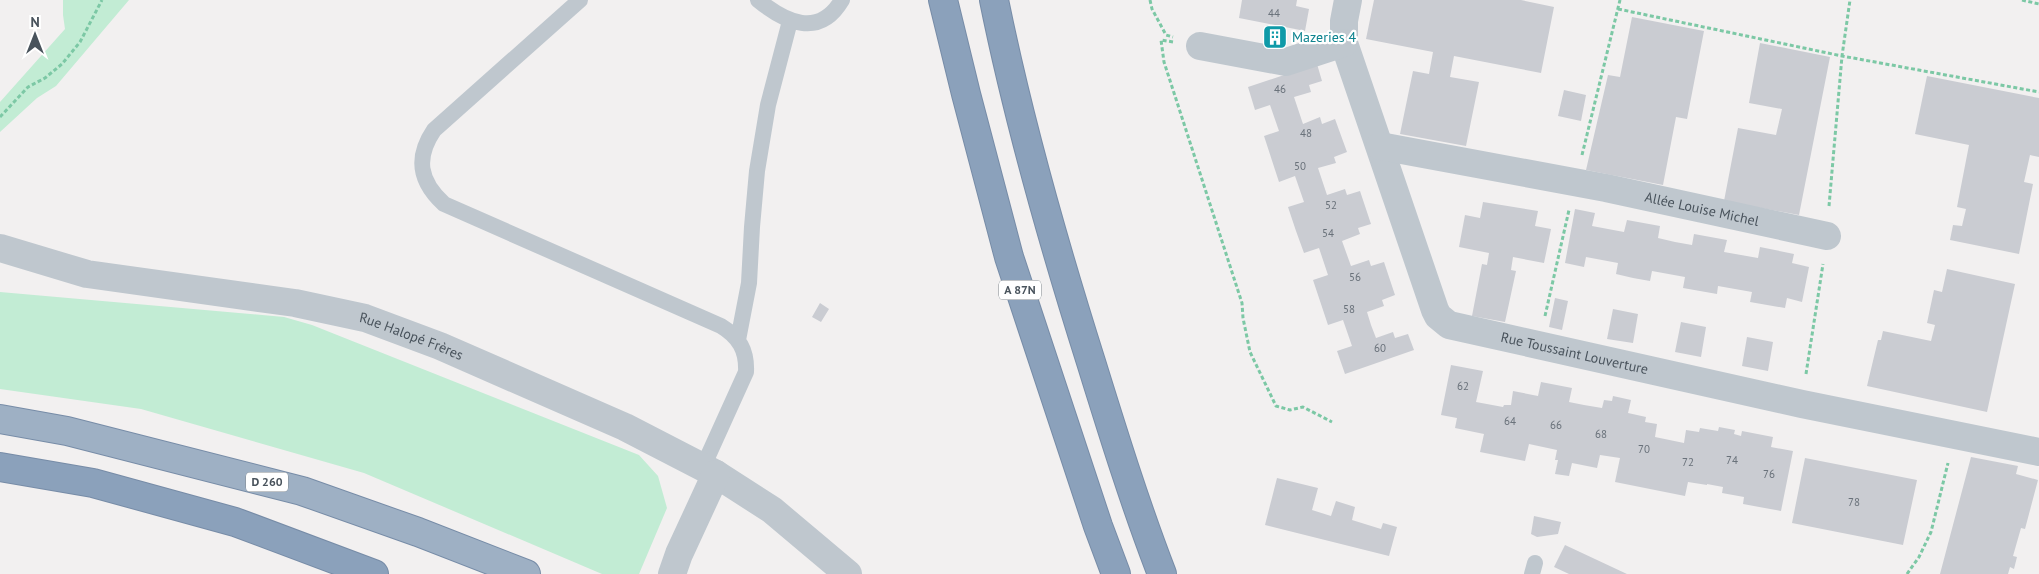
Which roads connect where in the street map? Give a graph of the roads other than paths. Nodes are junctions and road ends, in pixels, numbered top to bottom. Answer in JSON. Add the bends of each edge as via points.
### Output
{"nodes":[{"id":1,"x":580,"y":0,"type":"edge"},
{"id":2,"x":758,"y":0,"type":"edge"},
{"id":3,"x":842,"y":0,"type":"edge"},
{"id":4,"x":943,"y":0,"type":"edge"},
{"id":5,"x":994,"y":0,"type":"edge"},
{"id":6,"x":1348,"y":0,"type":"edge"},
{"id":7,"x":790,"y":21,"type":"junction"},
{"id":8,"x":1344,"y":43,"type":"junction"},
{"id":9,"x":1200,"y":46,"type":"road end"},
{"id":10,"x":1380,"y":146,"type":"junction"},
{"id":11,"x":1827,"y":236,"type":"road end"},
{"id":12,"x":0,"y":248,"type":"edge"},
{"id":13,"x":738,"y":340,"type":"junction"},
{"id":14,"x":0,"y":419,"type":"edge"},
{"id":15,"x":2039,"y":452,"type":"edge"},
{"id":16,"x":0,"y":467,"type":"edge"},
{"id":17,"x":709,"y":470,"type":"junction"},
{"id":18,"x":676,"y":564,"type":"edge"},
{"id":19,"x":374,"y":574,"type":"edge"},
{"id":20,"x":526,"y":574,"type":"edge"},
{"id":21,"x":848,"y":574,"type":"edge"},
{"id":22,"x":1116,"y":574,"type":"edge"},
{"id":23,"x":1162,"y":574,"type":"edge"}],
"edges":[{"from":1,"to":13,"type":"lane","via":[[434,130],[422,154],[426,182],[444,204],[720,326]]},
{"from":2,"to":7,"type":"lane","via":[[773,13]]},
{"from":3,"to":7,"type":"lane","via":[[836,10],[818,22]]},
{"from":4,"to":22,"type":"highway","number":"A 87N","via":[[1009,257]]},
{"from":5,"to":23,"type":"highway","via":[[1011,81],[1053,242],[1136,506]]},
{"from":6,"to":8,"type":"street","name":"Rue Toussaint Louverture"},
{"from":7,"to":13,"type":"lane","via":[[768,105],[752,227],[749,283]]},
{"from":8,"to":9,"type":"street","via":[[1286,62]]},
{"from":8,"to":10,"type":"street","name":"Rue Toussaint Louverture"},
{"from":10,"to":11,"type":"street","name":"Allée Louise Michel","via":[[1575,182]]},
{"from":10,"to":15,"type":"street","name":"Rue Toussaint Louverture","via":[[1438,316],[1449,325],[1802,404]]},
{"from":12,"to":17,"type":"street","name":"Rue Halopé Frères","via":[[87,274],[295,302],[365,318],[440,346],[616,423]]},
{"from":13,"to":17,"type":"lane","via":[[745,355],[746,372]]},
{"from":14,"to":20,"type":"highway","number":"D 260","via":[[76,433],[302,491]]},
{"from":16,"to":19,"type":"highway","via":[[93,483],[235,522]]},
{"from":17,"to":18,"type":"street"},
{"from":17,"to":21,"type":"street","name":"Rue Halopé Frères","via":[[772,510]]}]}
